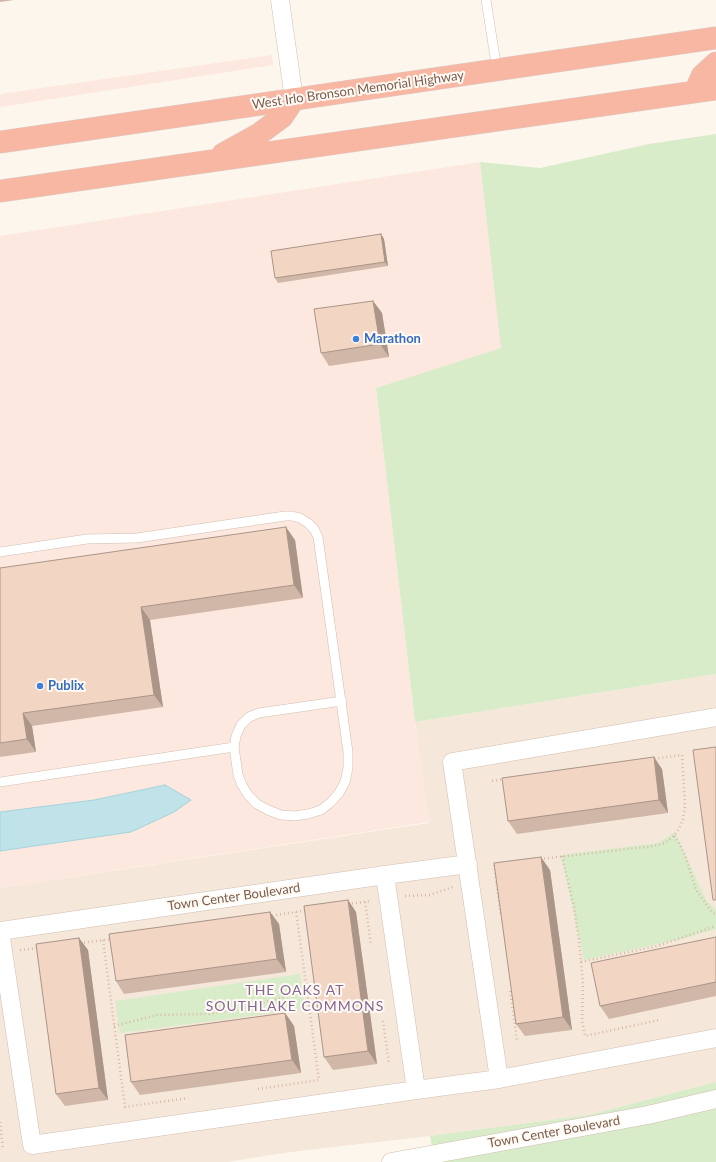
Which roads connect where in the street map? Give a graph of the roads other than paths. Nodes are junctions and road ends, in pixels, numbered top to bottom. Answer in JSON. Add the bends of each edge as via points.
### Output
{"nodes":[{"id":1,"x":280,"y":0,"type":"edge"},
{"id":2,"x":486,"y":0,"type":"edge"},
{"id":3,"x":716,"y":38,"type":"edge"},
{"id":4,"x":716,"y":63,"type":"edge"},
{"id":5,"x":497,"y":70,"type":"junction"},
{"id":6,"x":706,"y":90,"type":"edge"},
{"id":7,"x":294,"y":99,"type":"junction"},
{"id":8,"x":0,"y":142,"type":"edge"},
{"id":9,"x":212,"y":160,"type":"junction"},
{"id":10,"x":0,"y":191,"type":"edge"},
{"id":11,"x":0,"y":552,"type":"edge"},
{"id":12,"x":342,"y":701,"type":"junction"},
{"id":13,"x":716,"y":717,"type":"edge"},
{"id":14,"x":234,"y":747,"type":"junction"},
{"id":15,"x":0,"y":782,"type":"edge"},
{"id":16,"x":468,"y":864,"type":"junction"},
{"id":17,"x":385,"y":875,"type":"junction"},
{"id":18,"x":0,"y":931,"type":"edge"},
{"id":19,"x":716,"y":1038,"type":"edge"},
{"id":20,"x":499,"y":1079,"type":"junction"},
{"id":21,"x":416,"y":1090,"type":"junction"},
{"id":22,"x":716,"y":1099,"type":"edge"},
{"id":23,"x":461,"y":1156,"type":"edge"},
{"id":24,"x":391,"y":1162,"type":"edge"}],
"edges":[{"from":1,"to":7,"type":"street"},
{"from":2,"to":5,"type":"lane"},
{"from":3,"to":5,"type":"highway","name":"West Irlo Bronson Memorial Highway"},
{"from":4,"to":6,"type":"highway","via":[[702,76]]},
{"from":5,"to":7,"type":"highway","name":"West Irlo Bronson Memorial Highway"},
{"from":6,"to":9,"type":"highway"},
{"from":7,"to":8,"type":"highway","name":"West Irlo Bronson Memorial Highway"},
{"from":7,"to":9,"type":"highway","via":[[282,117],[259,134]]},
{"from":9,"to":10,"type":"highway"},
{"from":11,"to":12,"type":"lane","via":[[87,539],[137,538],[285,516],[300,518],[314,529],[318,537]]},
{"from":12,"to":14,"type":"lane","via":[[259,713],[249,717],[241,725]]},
{"from":12,"to":14,"type":"lane","via":[[348,768],[339,793],[321,810],[294,816],[281,815],[257,804],[248,795],[240,780]]},
{"from":13,"to":16,"type":"street","via":[[452,762]]},
{"from":14,"to":15,"type":"lane"},
{"from":16,"to":17,"type":"street","name":"Town Center Boulevard"},
{"from":16,"to":20,"type":"street"},
{"from":17,"to":18,"type":"street","name":"Town Center Boulevard"},
{"from":17,"to":21,"type":"street"},
{"from":18,"to":21,"type":"street","via":[[32,1145]]},
{"from":19,"to":20,"type":"street"},
{"from":20,"to":21,"type":"street"},
{"from":22,"to":23,"type":"street","name":"Town Center Boulevard"},
{"from":23,"to":24,"type":"street","name":"Town Center Boulevard"}]}
